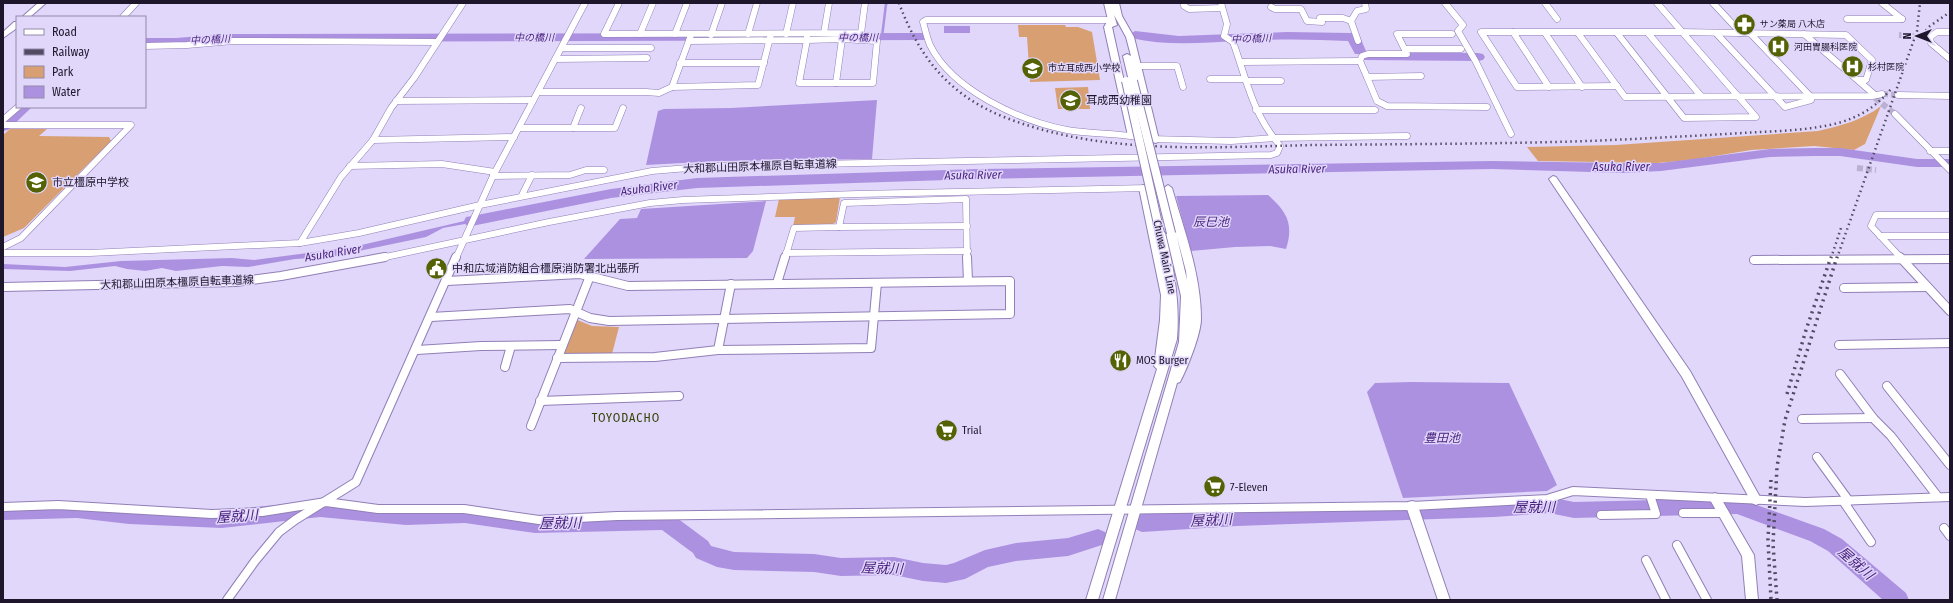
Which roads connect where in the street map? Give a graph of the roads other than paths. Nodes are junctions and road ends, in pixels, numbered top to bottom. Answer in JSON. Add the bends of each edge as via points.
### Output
{"nodes":[{"id":1,"x":42,"y":3,"type":"edge"},
{"id":2,"x":136,"y":3,"type":"edge"},
{"id":3,"x":463,"y":3,"type":"edge"},
{"id":4,"x":585,"y":3,"type":"edge"},
{"id":5,"x":619,"y":3,"type":"edge"},
{"id":6,"x":653,"y":3,"type":"edge"},
{"id":7,"x":687,"y":3,"type":"edge"},
{"id":8,"x":722,"y":3,"type":"edge"},
{"id":9,"x":757,"y":3,"type":"edge"},
{"id":10,"x":793,"y":3,"type":"edge"},
{"id":11,"x":829,"y":3,"type":"edge"},
{"id":12,"x":865,"y":3,"type":"edge"},
{"id":13,"x":1108,"y":3,"type":"edge"},
{"id":14,"x":1115,"y":3,"type":"edge"},
{"id":15,"x":1184,"y":3,"type":"edge"},
{"id":16,"x":1365,"y":3,"type":"edge"},
{"id":17,"x":1445,"y":3,"type":"edge"},
{"id":18,"x":1545,"y":3,"type":"edge"},
{"id":19,"x":1657,"y":3,"type":"edge"},
{"id":20,"x":1713,"y":3,"type":"edge"},
{"id":21,"x":1882,"y":3,"type":"edge"},
{"id":22,"x":1222,"y":6,"type":"edge"},
{"id":23,"x":1271,"y":7,"type":"dead end"},
{"id":24,"x":27,"y":16,"type":"edge"},
{"id":25,"x":124,"y":16,"type":"edge"},
{"id":26,"x":1115,"y":17,"type":"junction"},
{"id":27,"x":1557,"y":19,"type":"dead end"},
{"id":28,"x":1847,"y":19,"type":"dead end"},
{"id":29,"x":1351,"y":21,"type":"junction"},
{"id":30,"x":16,"y":25,"type":"edge"},
{"id":31,"x":1513,"y":32,"type":"junction"},
{"id":32,"x":1648,"y":32,"type":"junction"},
{"id":33,"x":1681,"y":32,"type":"junction"},
{"id":34,"x":1950,"y":32,"type":"edge"},
{"id":35,"x":824,"y":33,"type":"junction"},
{"id":36,"x":1545,"y":33,"type":"junction"},
{"id":37,"x":1578,"y":33,"type":"junction"},
{"id":38,"x":1617,"y":33,"type":"junction"},
{"id":39,"x":1716,"y":33,"type":"junction"},
{"id":40,"x":1741,"y":33,"type":"junction"},
{"id":41,"x":1750,"y":33,"type":"junction"},
{"id":42,"x":640,"y":34,"type":"junction"},
{"id":43,"x":675,"y":34,"type":"junction"},
{"id":44,"x":748,"y":34,"type":"junction"},
{"id":45,"x":786,"y":34,"type":"junction"},
{"id":46,"x":1452,"y":34,"type":"dead end"},
{"id":47,"x":1804,"y":34,"type":"junction"},
{"id":48,"x":711,"y":35,"type":"junction"},
{"id":49,"x":3,"y":36,"type":"edge"},
{"id":50,"x":807,"y":36,"type":"junction"},
{"id":51,"x":770,"y":37,"type":"junction"},
{"id":52,"x":690,"y":38,"type":"junction"},
{"id":53,"x":842,"y":39,"type":"junction"},
{"id":54,"x":1358,"y":41,"type":"dead end"},
{"id":55,"x":437,"y":42,"type":"junction"},
{"id":56,"x":146,"y":46,"type":"edge"},
{"id":57,"x":562,"y":48,"type":"junction"},
{"id":58,"x":651,"y":48,"type":"dead end"},
{"id":59,"x":1405,"y":49,"type":"junction"},
{"id":60,"x":1461,"y":49,"type":"dead end"},
{"id":61,"x":648,"y":58,"type":"dead end"},
{"id":62,"x":1950,"y":58,"type":"edge"},
{"id":63,"x":556,"y":59,"type":"junction"},
{"id":64,"x":1360,"y":61,"type":"junction"},
{"id":65,"x":1241,"y":62,"type":"junction"},
{"id":66,"x":680,"y":63,"type":"junction"},
{"id":67,"x":764,"y":63,"type":"junction"},
{"id":68,"x":1137,"y":66,"type":"junction"},
{"id":69,"x":1421,"y":76,"type":"dead end"},
{"id":70,"x":1367,"y":77,"type":"junction"},
{"id":71,"x":1210,"y":79,"type":"dead end"},
{"id":72,"x":1246,"y":80,"type":"junction"},
{"id":73,"x":1859,"y":80,"type":"junction"},
{"id":74,"x":1281,"y":81,"type":"dead end"},
{"id":75,"x":836,"y":83,"type":"junction"},
{"id":76,"x":1617,"y":86,"type":"junction"},
{"id":77,"x":672,"y":87,"type":"junction"},
{"id":78,"x":1183,"y":87,"type":"dead end"},
{"id":79,"x":1549,"y":87,"type":"junction"},
{"id":80,"x":1582,"y":87,"type":"junction"},
{"id":81,"x":538,"y":92,"type":"junction"},
{"id":82,"x":1898,"y":95,"type":"tunnel mouth"},
{"id":83,"x":1668,"y":96,"type":"junction"},
{"id":84,"x":1701,"y":96,"type":"junction"},
{"id":85,"x":1738,"y":96,"type":"junction"},
{"id":86,"x":1774,"y":96,"type":"junction"},
{"id":87,"x":1809,"y":96,"type":"junction"},
{"id":88,"x":1950,"y":96,"type":"edge"},
{"id":89,"x":533,"y":100,"type":"junction"},
{"id":90,"x":396,"y":102,"type":"junction"},
{"id":91,"x":1487,"y":107,"type":"dead end"},
{"id":92,"x":17,"y":108,"type":"edge"},
{"id":93,"x":581,"y":108,"type":"dead end"},
{"id":94,"x":623,"y":108,"type":"dead end"},
{"id":95,"x":1256,"y":110,"type":"junction"},
{"id":96,"x":1375,"y":110,"type":"dead end"},
{"id":97,"x":1895,"y":114,"type":"tunnel mouth"},
{"id":98,"x":3,"y":120,"type":"edge"},
{"id":99,"x":3,"y":125,"type":"edge"},
{"id":100,"x":518,"y":128,"type":"junction"},
{"id":101,"x":573,"y":128,"type":"junction"},
{"id":102,"x":1512,"y":134,"type":"dead end"},
{"id":103,"x":1132,"y":136,"type":"junction"},
{"id":104,"x":1407,"y":136,"type":"dead end"},
{"id":105,"x":514,"y":137,"type":"junction"},
{"id":106,"x":1274,"y":138,"type":"junction"},
{"id":107,"x":373,"y":140,"type":"junction"},
{"id":108,"x":1155,"y":140,"type":"junction"},
{"id":109,"x":1950,"y":151,"type":"edge"},
{"id":110,"x":1931,"y":152,"type":"junction"},
{"id":111,"x":1147,"y":157,"type":"junction"},
{"id":112,"x":350,"y":166,"type":"junction"},
{"id":113,"x":604,"y":170,"type":"dead end"},
{"id":114,"x":1950,"y":170,"type":"edge"},
{"id":115,"x":494,"y":174,"type":"junction"},
{"id":116,"x":532,"y":175,"type":"junction"},
{"id":117,"x":1553,"y":179,"type":"dead end"},
{"id":118,"x":1143,"y":188,"type":"junction"},
{"id":119,"x":1154,"y":188,"type":"joint"},
{"id":120,"x":1168,"y":188,"type":"dead end"},
{"id":121,"x":522,"y":195,"type":"dead end"},
{"id":122,"x":478,"y":208,"type":"junction"},
{"id":123,"x":1950,"y":215,"type":"edge"},
{"id":124,"x":967,"y":226,"type":"junction"},
{"id":125,"x":839,"y":227,"type":"junction"},
{"id":126,"x":1166,"y":233,"type":"junction"},
{"id":127,"x":1880,"y":236,"type":"junction"},
{"id":128,"x":1950,"y":236,"type":"edge"},
{"id":129,"x":463,"y":239,"type":"junction"},
{"id":130,"x":300,"y":243,"type":"junction"},
{"id":131,"x":3,"y":247,"type":"edge"},
{"id":132,"x":968,"y":252,"type":"junction"},
{"id":133,"x":3,"y":253,"type":"edge"},
{"id":134,"x":786,"y":253,"type":"junction"},
{"id":135,"x":1901,"y":258,"type":"junction"},
{"id":136,"x":1950,"y":258,"type":"edge"},
{"id":137,"x":1754,"y":260,"type":"dead end"},
{"id":138,"x":590,"y":276,"type":"junction"},
{"id":139,"x":447,"y":281,"type":"junction"},
{"id":140,"x":968,"y":281,"type":"junction"},
{"id":141,"x":777,"y":283,"type":"junction"},
{"id":142,"x":877,"y":283,"type":"junction"},
{"id":143,"x":731,"y":284,"type":"junction"},
{"id":144,"x":3,"y":287,"type":"edge"},
{"id":145,"x":1927,"y":287,"type":"junction"},
{"id":146,"x":1844,"y":288,"type":"dead end"},
{"id":147,"x":1950,"y":311,"type":"edge"},
{"id":148,"x":575,"y":312,"type":"junction"},
{"id":149,"x":875,"y":316,"type":"junction"},
{"id":150,"x":431,"y":317,"type":"junction"},
{"id":151,"x":725,"y":318,"type":"junction"},
{"id":152,"x":1950,"y":343,"type":"edge"},
{"id":153,"x":561,"y":345,"type":"junction"},
{"id":154,"x":1839,"y":345,"type":"dead end"},
{"id":155,"x":511,"y":346,"type":"junction"},
{"id":156,"x":417,"y":350,"type":"junction"},
{"id":157,"x":718,"y":350,"type":"junction"},
{"id":158,"x":557,"y":358,"type":"junction"},
{"id":159,"x":505,"y":367,"type":"dead end"},
{"id":160,"x":1160,"y":374,"type":"junction"},
{"id":161,"x":1840,"y":374,"type":"dead end"},
{"id":162,"x":1887,"y":386,"type":"dead end"},
{"id":163,"x":1168,"y":395,"type":"junction"},
{"id":164,"x":678,"y":396,"type":"dead end"},
{"id":165,"x":540,"y":401,"type":"junction"},
{"id":166,"x":1873,"y":418,"type":"junction"},
{"id":167,"x":1802,"y":419,"type":"dead end"},
{"id":168,"x":531,"y":426,"type":"dead end"},
{"id":169,"x":1817,"y":457,"type":"dead end"},
{"id":170,"x":1950,"y":465,"type":"edge"},
{"id":171,"x":1650,"y":495,"type":"junction"},
{"id":172,"x":1950,"y":496,"type":"edge"},
{"id":173,"x":1938,"y":497,"type":"junction"},
{"id":174,"x":1756,"y":500,"type":"junction"},
{"id":175,"x":1846,"y":501,"type":"junction"},
{"id":176,"x":326,"y":502,"type":"junction"},
{"id":177,"x":1412,"y":506,"type":"junction"},
{"id":178,"x":1719,"y":506,"type":"junction"},
{"id":179,"x":3,"y":507,"type":"edge"},
{"id":180,"x":1120,"y":509,"type":"junction"},
{"id":181,"x":1136,"y":509,"type":"junction"},
{"id":182,"x":1683,"y":514,"type":"dead end"},
{"id":183,"x":1601,"y":515,"type":"dead end"},
{"id":184,"x":1944,"y":528,"type":"dead end"},
{"id":185,"x":1950,"y":536,"type":"edge"},
{"id":186,"x":1871,"y":542,"type":"dead end"},
{"id":187,"x":1677,"y":546,"type":"dead end"},
{"id":188,"x":1646,"y":560,"type":"dead end"},
{"id":189,"x":227,"y":600,"type":"edge"},
{"id":190,"x":1092,"y":600,"type":"edge"},
{"id":191,"x":1109,"y":600,"type":"edge"},
{"id":192,"x":1444,"y":600,"type":"edge"},
{"id":193,"x":1666,"y":600,"type":"edge"},
{"id":194,"x":1707,"y":600,"type":"edge"},
{"id":195,"x":1752,"y":600,"type":"edge"}],
"edges":[{"from":1,"to":24,"type":"main road"},
{"from":2,"to":25,"type":"street"},
{"from":3,"to":55,"type":"street"},
{"from":4,"to":57,"type":"street"},
{"from":5,"to":42,"type":"street","via":[[604,34]]},
{"from":6,"to":42,"type":"street"},
{"from":7,"to":43,"type":"street"},
{"from":8,"to":48,"type":"street"},
{"from":9,"to":44,"type":"street"},
{"from":10,"to":45,"type":"street"},
{"from":11,"to":35,"type":"street"},
{"from":12,"to":35,"type":"street","via":[[860,33]]},
{"from":13,"to":26,"type":"main road","name":"Chuwa Main Line"},
{"from":14,"to":26,"type":"main road","name":"Chuwa Main Line"},
{"from":15,"to":22,"type":"street","via":[[1184,6],[1190,9]]},
{"from":16,"to":29,"type":"street","via":[[1366,9],[1357,11]]},
{"from":17,"to":102,"type":"street","via":[[1463,25],[1458,31]]},
{"from":18,"to":27,"type":"street"},
{"from":19,"to":33,"type":"street"},
{"from":20,"to":40,"type":"street"},
{"from":21,"to":28,"type":"street","via":[[1902,19]]},
{"from":22,"to":65,"type":"street","via":[[1227,24],[1226,38],[1233,42]]},
{"from":23,"to":29,"type":"street","via":[[1301,9],[1307,21],[1322,22],[1320,18],[1343,18]]},
{"from":26,"to":68,"type":"main road","via":[[1130,37]]},
{"from":26,"to":103,"type":"main road","via":[[1108,27]]},
{"from":26,"to":103,"type":"street","via":[[923,22],[929,44],[936,57],[949,72],[984,97],[1014,112],[1056,126],[1087,133]]},
{"from":26,"to":126,"type":"main road","name":"Chuwa Main Line","bridge":true},
{"from":29,"to":54,"type":"street"},
{"from":30,"to":49,"type":"main road"},
{"from":31,"to":36,"type":"street"},
{"from":31,"to":79,"type":"street"},
{"from":31,"to":79,"type":"street","via":[[1481,32],[1517,87]]},
{"from":32,"to":33,"type":"street"},
{"from":32,"to":38,"type":"street"},
{"from":32,"to":84,"type":"street"},
{"from":33,"to":39,"type":"street"},
{"from":33,"to":85,"type":"street"},
{"from":34,"to":62,"type":"street","via":[[1937,32],[1930,37],[1931,43]]},
{"from":35,"to":50,"type":"street"},
{"from":36,"to":37,"type":"street"},
{"from":36,"to":80,"type":"street"},
{"from":37,"to":38,"type":"street"},
{"from":37,"to":76,"type":"street"},
{"from":38,"to":83,"type":"street"},
{"from":39,"to":40,"type":"street"},
{"from":39,"to":86,"type":"street"},
{"from":40,"to":41,"type":"street"},
{"from":41,"to":47,"type":"street"},
{"from":41,"to":87,"type":"street"},
{"from":42,"to":43,"type":"street"},
{"from":43,"to":52,"type":"street"},
{"from":44,"to":48,"type":"street"},
{"from":44,"to":51,"type":"street"},
{"from":45,"to":50,"type":"street"},
{"from":45,"to":51,"type":"street"},
{"from":46,"to":59,"type":"street","via":[[1397,34]]},
{"from":47,"to":73,"type":"street"},
{"from":47,"to":73,"type":"street","via":[[1846,35],[1872,60],[1866,80]]},
{"from":48,"to":52,"type":"street"},
{"from":50,"to":51,"type":"street"},
{"from":50,"to":53,"type":"street"},
{"from":50,"to":75,"type":"street","via":[[799,84]]},
{"from":51,"to":52,"type":"street"},
{"from":51,"to":67,"type":"street"},
{"from":52,"to":66,"type":"street"},
{"from":53,"to":75,"type":"street"},
{"from":53,"to":75,"type":"street","via":[[877,40],[875,78],[874,83]]},
{"from":55,"to":56,"type":"street","via":[[233,41]]},
{"from":55,"to":90,"type":"street"},
{"from":57,"to":58,"type":"street"},
{"from":57,"to":63,"type":"street"},
{"from":59,"to":60,"type":"street"},
{"from":59,"to":64,"type":"street","via":[[1407,54],[1368,54],[1362,56]]},
{"from":61,"to":63,"type":"street"},
{"from":63,"to":81,"type":"street"},
{"from":64,"to":65,"type":"street"},
{"from":64,"to":70,"type":"street"},
{"from":65,"to":72,"type":"street"},
{"from":66,"to":67,"type":"street"},
{"from":66,"to":77,"type":"street"},
{"from":67,"to":77,"type":"street","via":[[758,85]]},
{"from":68,"to":78,"type":"street","via":[[1177,66]]},
{"from":68,"to":108,"type":"main road"},
{"from":69,"to":70,"type":"street"},
{"from":70,"to":91,"type":"street","via":[[1377,101],[1388,106]]},
{"from":71,"to":72,"type":"street"},
{"from":72,"to":74,"type":"street"},
{"from":72,"to":95,"type":"street"},
{"from":73,"to":87,"type":"street","via":[[1876,96]]},
{"from":76,"to":80,"type":"street"},
{"from":76,"to":83,"type":"street","via":[[1625,97]]},
{"from":77,"to":81,"type":"street","via":[[651,94]]},
{"from":79,"to":80,"type":"street"},
{"from":81,"to":89,"type":"street"},
{"from":82,"to":88,"type":"street"},
{"from":83,"to":84,"type":"street"},
{"from":83,"to":85,"type":"street","via":[[1684,118],[1756,117]]},
{"from":84,"to":85,"type":"street"},
{"from":85,"to":86,"type":"street"},
{"from":86,"to":87,"type":"street"},
{"from":86,"to":87,"type":"street","via":[[1785,107],[1811,100]]},
{"from":89,"to":90,"type":"street"},
{"from":89,"to":100,"type":"street"},
{"from":90,"to":107,"type":"street"},
{"from":92,"to":98,"type":"street"},
{"from":93,"to":101,"type":"street"},
{"from":94,"to":101,"type":"street","via":[[615,128]]},
{"from":95,"to":96,"type":"street"},
{"from":95,"to":106,"type":"street"},
{"from":97,"to":110,"type":"street"},
{"from":99,"to":131,"type":"street","via":[[131,125],[21,238]]},
{"from":100,"to":101,"type":"street"},
{"from":100,"to":105,"type":"street"},
{"from":103,"to":108,"type":"street"},
{"from":104,"to":106,"type":"street"},
{"from":105,"to":107,"type":"street"},
{"from":105,"to":115,"type":"street"},
{"from":106,"to":108,"type":"street"},
{"from":106,"to":111,"type":"street","name":"大和郡山田原本橿原自転車道線","via":[[1280,146],[1277,153],[1271,155]]},
{"from":107,"to":112,"type":"street"},
{"from":109,"to":110,"type":"street"},
{"from":110,"to":114,"type":"street"},
{"from":111,"to":119,"type":"main road"},
{"from":111,"to":122,"type":"street","name":"大和郡山田原本橿原自転車道線","via":[[712,166],[652,172]]},
{"from":112,"to":115,"type":"street","via":[[442,164]]},
{"from":112,"to":130,"type":"street"},
{"from":113,"to":116,"type":"street","via":[[586,170],[570,175]]},
{"from":115,"to":116,"type":"street"},
{"from":115,"to":122,"type":"street"},
{"from":116,"to":121,"type":"street"},
{"from":117,"to":174,"type":"main road","via":[[1686,374]]},
{"from":118,"to":119,"type":"street","name":"大和郡山田原本橿原自転車道線"},
{"from":118,"to":129,"type":"street","name":"大和郡山田原本橿原自転車道線","via":[[683,200],[650,203]]},
{"from":118,"to":160,"type":"main road","via":[[1166,295],[1159,359]]},
{"from":120,"to":163,"type":"main road","via":[[1191,271],[1196,320],[1183,367]]},
{"from":122,"to":129,"type":"street"},
{"from":122,"to":130,"type":"street","name":"大和郡山田原本橿原自転車道線"},
{"from":123,"to":127,"type":"street","via":[[1876,215],[1871,226]]},
{"from":124,"to":125,"type":"street"},
{"from":124,"to":125,"type":"street","via":[[966,199],[844,203]]},
{"from":124,"to":132,"type":"street"},
{"from":125,"to":134,"type":"street","via":[[794,228]]},
{"from":126,"to":160,"type":"main road","name":"Chuwa Main Line","via":[[1175,314],[1172,339]]},
{"from":126,"to":163,"type":"main road","name":"Chuwa Main Line","via":[[1186,296],[1184,342]]},
{"from":127,"to":128,"type":"street"},
{"from":127,"to":135,"type":"street"},
{"from":129,"to":139,"type":"street"},
{"from":129,"to":144,"type":"street","name":"大和郡山田原本橿原自転車道線","via":[[357,263],[236,282]]},
{"from":130,"to":133,"type":"street","name":"大和郡山田原本橿原自転車道線"},
{"from":132,"to":134,"type":"street"},
{"from":132,"to":140,"type":"street"},
{"from":134,"to":141,"type":"street"},
{"from":135,"to":136,"type":"street"},
{"from":135,"to":137,"type":"street"},
{"from":135,"to":145,"type":"street"},
{"from":138,"to":139,"type":"street","via":[[580,274]]},
{"from":138,"to":143,"type":"street","via":[[628,286]]},
{"from":138,"to":148,"type":"street"},
{"from":139,"to":150,"type":"street"},
{"from":140,"to":142,"type":"street"},
{"from":140,"to":149,"type":"street","via":[[1010,281],[1010,314]]},
{"from":141,"to":142,"type":"street"},
{"from":141,"to":143,"type":"street"},
{"from":142,"to":149,"type":"street"},
{"from":143,"to":151,"type":"street"},
{"from":145,"to":146,"type":"street"},
{"from":145,"to":147,"type":"street"},
{"from":148,"to":150,"type":"street","via":[[570,309]]},
{"from":148,"to":151,"type":"street","via":[[609,322]]},
{"from":148,"to":153,"type":"street"},
{"from":149,"to":151,"type":"street"},
{"from":149,"to":157,"type":"street","via":[[871,348]]},
{"from":150,"to":156,"type":"street"},
{"from":151,"to":157,"type":"street"},
{"from":152,"to":154,"type":"street"},
{"from":153,"to":155,"type":"street"},
{"from":153,"to":158,"type":"street"},
{"from":155,"to":156,"type":"street"},
{"from":155,"to":159,"type":"street"},
{"from":156,"to":176,"type":"street","via":[[356,482]]},
{"from":157,"to":158,"type":"street","via":[[655,357]]},
{"from":158,"to":165,"type":"street"},
{"from":160,"to":180,"type":"main road","name":"Chuwa Main Line"},
{"from":161,"to":166,"type":"street"},
{"from":162,"to":170,"type":"street"},
{"from":163,"to":181,"type":"main road","name":"Chuwa Main Line"},
{"from":164,"to":165,"type":"street"},
{"from":165,"to":168,"type":"street"},
{"from":166,"to":167,"type":"street"},
{"from":166,"to":173,"type":"street","via":[[1892,436]]},
{"from":169,"to":175,"type":"street"},
{"from":171,"to":177,"type":"street","via":[[1573,491],[1547,499]]},
{"from":171,"to":178,"type":"street"},
{"from":171,"to":183,"type":"street","via":[[1656,514]]},
{"from":172,"to":173,"type":"street"},
{"from":173,"to":175,"type":"street"},
{"from":174,"to":175,"type":"street"},
{"from":174,"to":178,"type":"street"},
{"from":175,"to":186,"type":"street"},
{"from":176,"to":179,"type":"street","via":[[262,512],[212,514],[58,505]]},
{"from":176,"to":180,"type":"street","via":[[378,510],[464,509],[539,520],[617,516]]},
{"from":176,"to":189,"type":"street","via":[[316,506],[275,537]]},
{"from":177,"to":181,"type":"street"},
{"from":177,"to":192,"type":"main road"},
{"from":178,"to":182,"type":"street"},
{"from":178,"to":195,"type":"main road","via":[[1748,555]]},
{"from":180,"to":181,"type":"street"},
{"from":180,"to":190,"type":"main road","name":"Chuwa Main Line"},
{"from":181,"to":191,"type":"main road","name":"Chuwa Main Line"},
{"from":184,"to":185,"type":"street"},
{"from":187,"to":194,"type":"street"},
{"from":188,"to":193,"type":"street"}]}
